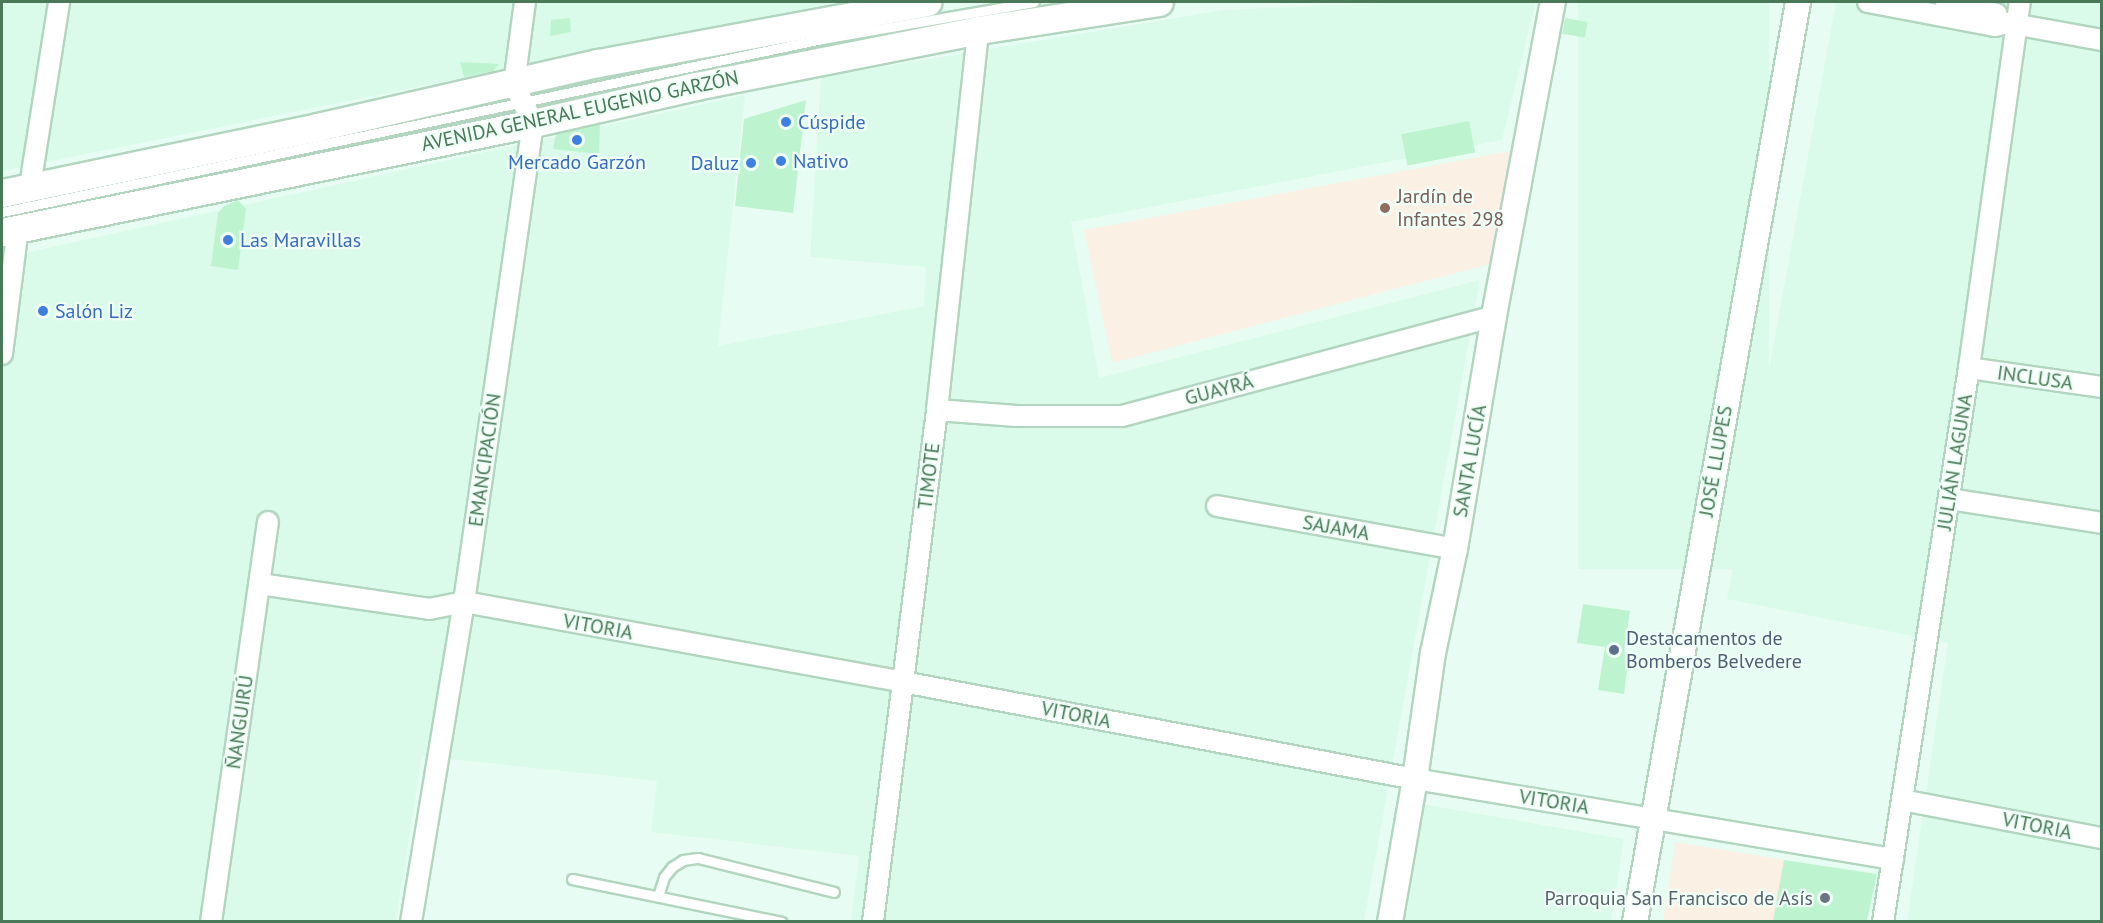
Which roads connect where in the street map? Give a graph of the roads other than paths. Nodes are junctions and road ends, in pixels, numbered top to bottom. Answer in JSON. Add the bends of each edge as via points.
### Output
{"nodes":[{"id":1,"x":58,"y":2,"type":"edge"},
{"id":2,"x":525,"y":2,"type":"edge"},
{"id":3,"x":927,"y":2,"type":"edge"},
{"id":4,"x":1034,"y":2,"type":"edge"},
{"id":5,"x":1160,"y":2,"type":"edge"},
{"id":6,"x":1553,"y":2,"type":"edge"},
{"id":7,"x":1798,"y":2,"type":"edge"},
{"id":8,"x":1868,"y":2,"type":"edge"},
{"id":9,"x":1946,"y":2,"type":"edge"},
{"id":10,"x":2020,"y":2,"type":"edge"},
{"id":11,"x":2012,"y":24,"type":"junction"},
{"id":12,"x":978,"y":30,"type":"junction"},
{"id":13,"x":2102,"y":40,"type":"edge"},
{"id":14,"x":523,"y":103,"type":"junction"},
{"id":15,"x":30,"y":186,"type":"junction"},
{"id":16,"x":2,"y":193,"type":"edge"},
{"id":17,"x":7,"y":224,"type":"edge"},
{"id":18,"x":1494,"y":316,"type":"junction"},
{"id":19,"x":2,"y":354,"type":"edge"},
{"id":20,"x":1969,"y":368,"type":"junction"},
{"id":21,"x":2102,"y":387,"type":"edge"},
{"id":22,"x":937,"y":410,"type":"junction"},
{"id":23,"x":1949,"y":499,"type":"junction"},
{"id":24,"x":1217,"y":506,"type":"dead end"},
{"id":25,"x":268,"y":522,"type":"dead end"},
{"id":26,"x":2102,"y":524,"type":"edge"},
{"id":27,"x":1455,"y":549,"type":"junction"},
{"id":28,"x":260,"y":584,"type":"junction"},
{"id":29,"x":464,"y":602,"type":"junction"},
{"id":30,"x":903,"y":682,"type":"junction"},
{"id":31,"x":1415,"y":779,"type":"junction"},
{"id":32,"x":1902,"y":800,"type":"junction"},
{"id":33,"x":1653,"y":818,"type":"junction"},
{"id":34,"x":2102,"y":838,"type":"edge"},
{"id":35,"x":1893,"y":859,"type":"junction"},
{"id":36,"x":572,"y":879,"type":"dead end"},
{"id":37,"x":834,"y":892,"type":"dead end"},
{"id":38,"x":658,"y":896,"type":"junction"},
{"id":39,"x":211,"y":921,"type":"edge"},
{"id":40,"x":411,"y":921,"type":"edge"},
{"id":41,"x":782,"y":921,"type":"edge"},
{"id":42,"x":873,"y":921,"type":"edge"},
{"id":43,"x":1390,"y":921,"type":"edge"},
{"id":44,"x":1635,"y":921,"type":"edge"},
{"id":45,"x":1884,"y":921,"type":"edge"}],
"edges":[{"from":1,"to":15,"type":"street"},
{"from":2,"to":14,"type":"street","name":"EMANCIPACIÓN"},
{"from":3,"to":14,"type":"main road","name":"AVENIDA GENERAL EUGENIO GARZÓN","via":[[598,63]]},
{"from":4,"to":14,"type":"lane","name":"AVENIDA GENERAL EUGENIO GARZÓN","via":[[822,39]]},
{"from":5,"to":12,"type":"main road","name":"AVENIDA GENERAL EUGENIO GARZÓN"},
{"from":6,"to":18,"type":"street","name":"SANTA LUCÍA"},
{"from":7,"to":33,"type":"street","name":"JOSÉ LLUPES"},
{"from":8,"to":11,"type":"street","via":[[1995,26]]},
{"from":9,"to":11,"type":"street","via":[[1999,14]]},
{"from":10,"to":11,"type":"street","name":"JULIÁN LAGUNA"},
{"from":11,"to":13,"type":"street"},
{"from":11,"to":20,"type":"street","name":"JULIÁN LAGUNA"},
{"from":12,"to":14,"type":"main road","name":"AVENIDA GENERAL EUGENIO GARZÓN","via":[[696,86]]},
{"from":12,"to":22,"type":"street","name":"TIMOTE"},
{"from":14,"to":15,"type":"main road","name":"AVENIDA GENERAL EUGENIO GARZÓN"},
{"from":14,"to":17,"type":"main road","name":"AVENIDA GENERAL EUGENIO GARZÓN"},
{"from":14,"to":29,"type":"street","name":"EMANCIPACIÓN"},
{"from":15,"to":16,"type":"main road","name":"AVENIDA GENERAL EUGENIO GARZÓN"},
{"from":17,"to":19,"type":"street"},
{"from":18,"to":22,"type":"street","name":"GUAYRÁ","via":[[1122,416],[1017,416]]},
{"from":18,"to":27,"type":"street","name":"SANTA LUCÍA"},
{"from":20,"to":21,"type":"street","name":"INCLUSA"},
{"from":20,"to":23,"type":"street","name":"JULIÁN LAGUNA"},
{"from":22,"to":30,"type":"street","name":"TIMOTE"},
{"from":23,"to":26,"type":"street"},
{"from":23,"to":32,"type":"street","name":"JULIÁN LAGUNA"},
{"from":24,"to":27,"type":"street","name":"SAJAMA"},
{"from":25,"to":28,"type":"street","name":"ÑANGUIRÚ"},
{"from":27,"to":31,"type":"street","name":"SANTA LUCÍA","via":[[1433,653]]},
{"from":28,"to":29,"type":"street","name":"VITORIA","via":[[429,609]]},
{"from":28,"to":39,"type":"street","name":"ÑANGUIRÚ"},
{"from":29,"to":30,"type":"street","name":"VITORIA"},
{"from":29,"to":40,"type":"street","name":"EMANCIPACIÓN"},
{"from":30,"to":31,"type":"street","name":"VITORIA"},
{"from":30,"to":42,"type":"street","name":"TIMOTE"},
{"from":31,"to":33,"type":"street","name":"VITORIA"},
{"from":31,"to":43,"type":"street","name":"SANTA LUCÍA"},
{"from":32,"to":34,"type":"street","name":"VITORIA"},
{"from":32,"to":35,"type":"street","name":"JULIÁN LAGUNA"},
{"from":33,"to":35,"type":"street","name":"VITORIA"},
{"from":33,"to":44,"type":"street","name":"JOSÉ LLUPES"},
{"from":35,"to":45,"type":"street","name":"JULIÁN LAGUNA"},
{"from":36,"to":38,"type":"lane"},
{"from":37,"to":38,"type":"lane","via":[[698,858],[683,860],[672,867]]},
{"from":38,"to":41,"type":"lane"}]}
